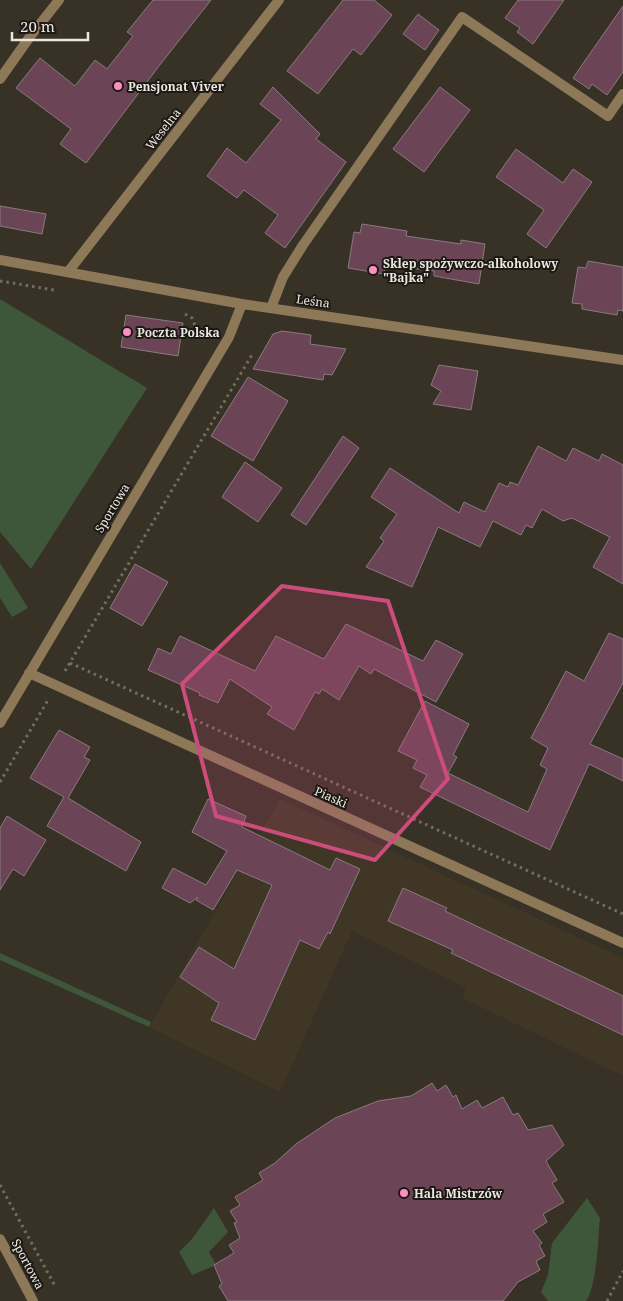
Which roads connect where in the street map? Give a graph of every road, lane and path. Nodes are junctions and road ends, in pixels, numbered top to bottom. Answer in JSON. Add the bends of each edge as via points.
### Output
{"nodes":[{"id":1,"x":59,"y":0,"type":"edge"},
{"id":2,"x":279,"y":0,"type":"edge"},
{"id":3,"x":0,"y":79,"type":"edge"},
{"id":4,"x":623,"y":94,"type":"edge"},
{"id":5,"x":0,"y":260,"type":"edge"},
{"id":6,"x":68,"y":272,"type":"junction"},
{"id":7,"x":242,"y":304,"type":"junction"},
{"id":8,"x":271,"y":308,"type":"junction"},
{"id":9,"x":180,"y":312,"type":"dead end"},
{"id":10,"x":229,"y":337,"type":"junction"},
{"id":11,"x":253,"y":353,"type":"dead end"},
{"id":12,"x":623,"y":360,"type":"edge"},
{"id":13,"x":70,"y":664,"type":"junction"},
{"id":14,"x":29,"y":673,"type":"junction"},
{"id":15,"x":56,"y":686,"type":"junction"},
{"id":16,"x":0,"y":723,"type":"edge"},
{"id":17,"x":0,"y":782,"type":"edge"},
{"id":18,"x":623,"y":914,"type":"edge"},
{"id":19,"x":623,"y":942,"type":"edge"},
{"id":20,"x":0,"y":1185,"type":"edge"},
{"id":21,"x":0,"y":1239,"type":"edge"},
{"id":22,"x":623,"y":1271,"type":"edge"},
{"id":23,"x":55,"y":1286,"type":"dead end"},
{"id":24,"x":33,"y":1301,"type":"edge"},
{"id":25,"x":607,"y":1301,"type":"edge"}],
"edges":[{"from":1,"to":3,"type":"street"},
{"from":2,"to":6,"type":"street","name":"Weselna"},
{"from":4,"to":8,"type":"street","via":[[608,116],[462,17],[303,245],[283,277]]},
{"from":5,"to":6,"type":"street","name":"Leśna"},
{"from":6,"to":7,"type":"street","name":"Leśna"},
{"from":7,"to":8,"type":"street","name":"Leśna"},
{"from":7,"to":10,"type":"street","name":"Sportowa"},
{"from":8,"to":12,"type":"street","name":"Leśna"},
{"from":9,"to":10,"type":"path","via":[[192,318],[198,332]]},
{"from":10,"to":14,"type":"street","name":"Sportowa"},
{"from":11,"to":13,"type":"path"},
{"from":13,"to":15,"type":"path"},
{"from":13,"to":18,"type":"path"},
{"from":14,"to":15,"type":"street","name":"Piaski"},
{"from":14,"to":16,"type":"street","name":"Sportowa"},
{"from":15,"to":17,"type":"path"},
{"from":15,"to":19,"type":"street","name":"Piaski"},
{"from":20,"to":23,"type":"path"},
{"from":21,"to":24,"type":"street","name":"Sportowa"},
{"from":22,"to":25,"type":"path"}]}
